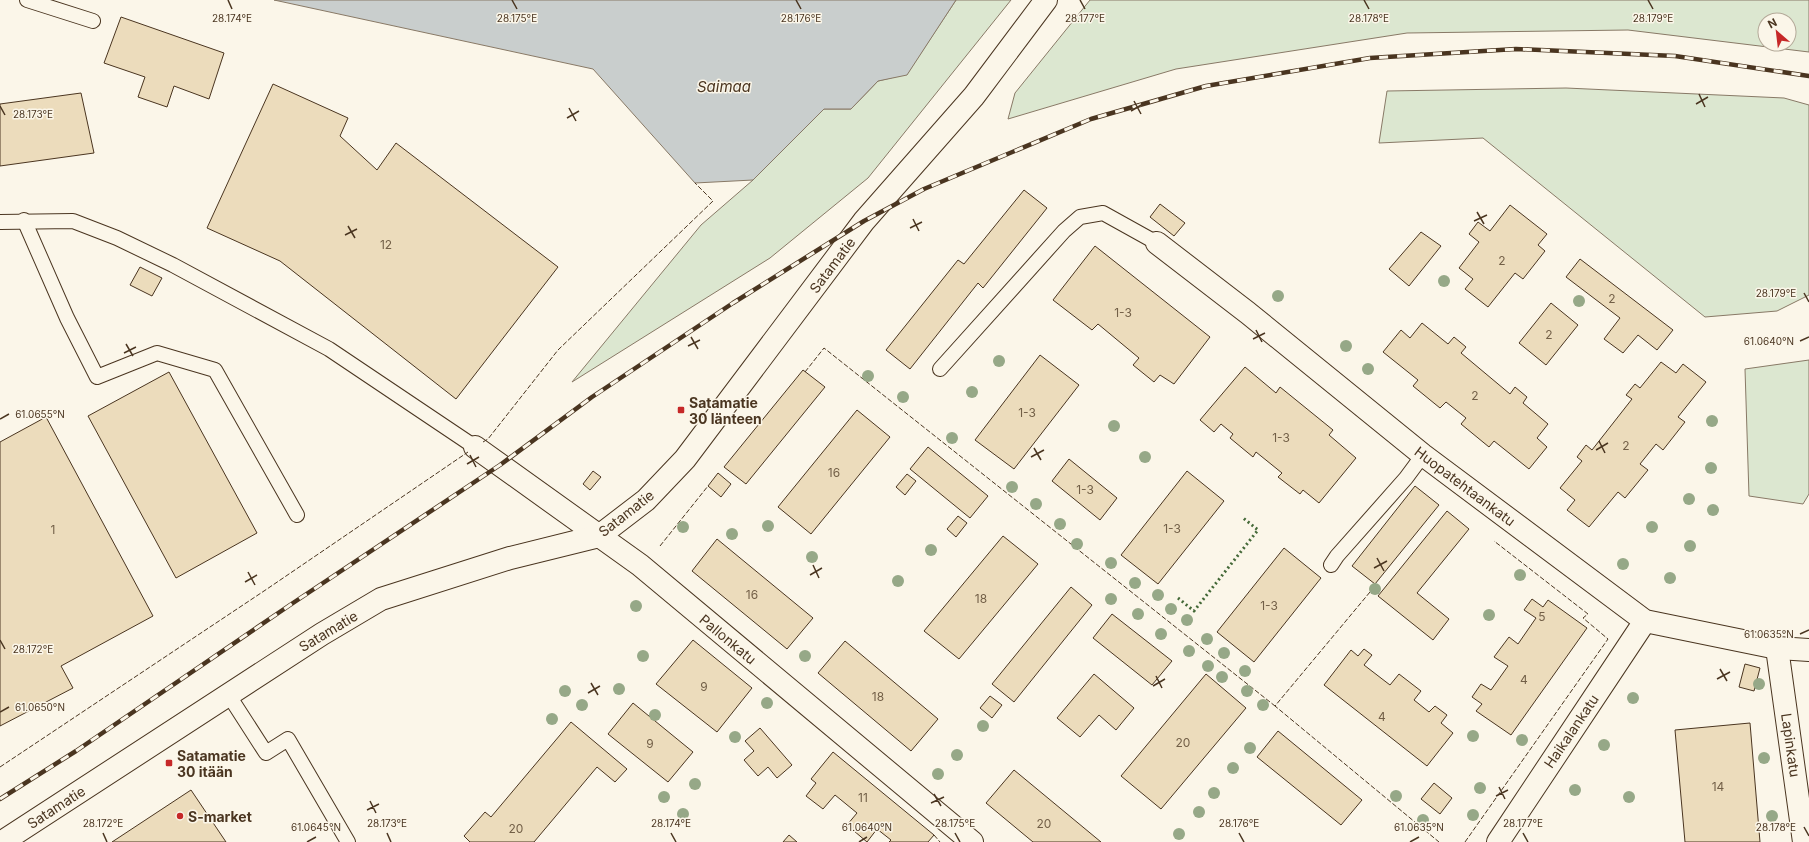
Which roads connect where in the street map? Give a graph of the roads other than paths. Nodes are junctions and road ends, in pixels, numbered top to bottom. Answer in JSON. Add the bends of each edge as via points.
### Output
{"nodes":[{"id":1,"x":27,"y":0,"type":"edge"},
{"id":2,"x":1046,"y":0,"type":"edge"},
{"id":3,"x":93,"y":20,"type":"dead end"},
{"id":4,"x":24,"y":220,"type":"junction"},
{"id":5,"x":0,"y":222,"type":"edge"},
{"id":6,"x":1157,"y":244,"type":"joint"},
{"id":7,"x":940,"y":370,"type":"dead end"},
{"id":8,"x":475,"y":447,"type":"joint"},
{"id":9,"x":1423,"y":455,"type":"junction"},
{"id":10,"x":298,"y":515,"type":"dead end"},
{"id":11,"x":599,"y":536,"type":"junction"},
{"id":12,"x":1331,"y":565,"type":"dead end"},
{"id":13,"x":1645,"y":621,"type":"junction"},
{"id":14,"x":1777,"y":648,"type":"junction"},
{"id":15,"x":1809,"y":650,"type":"edge"},
{"id":16,"x":228,"y":694,"type":"junction"},
{"id":17,"x":2,"y":842,"type":"edge"},
{"id":18,"x":348,"y":842,"type":"edge"},
{"id":19,"x":972,"y":842,"type":"edge"},
{"id":20,"x":1498,"y":842,"type":"edge"},
{"id":21,"x":1804,"y":842,"type":"edge"}],
"edges":[{"from":1,"to":3,"type":"lane"},
{"from":2,"to":11,"type":"street","name":"Satamatie","via":[[974,96],[864,222],[685,459],[646,500]]},
{"from":4,"to":5,"type":"lane"},
{"from":4,"to":8,"type":"lane","via":[[73,221],[117,238],[173,265],[329,349]]},
{"from":4,"to":10,"type":"lane","via":[[67,318],[97,377],[157,353],[215,370]]},
{"from":6,"to":7,"type":"lane","via":[[1103,213],[1080,217],[1064,231]]},
{"from":6,"to":9,"type":"street","name":"Huopatehtaankatu","via":[[1248,312]]},
{"from":8,"to":11,"type":"street","name":"Pallonkatu"},
{"from":9,"to":12,"type":"lane"},
{"from":9,"to":13,"type":"street","name":"Huopatehtaankatu"},
{"from":11,"to":16,"type":"street","name":"Satamatie","via":[[510,558],[381,599]]},
{"from":11,"to":19,"type":"street","name":"Pallonkatu","via":[[645,569]]},
{"from":13,"to":14,"type":"street","name":"Huopatehtaankatu"},
{"from":13,"to":20,"type":"street","name":"Haikalankatu"},
{"from":14,"to":15,"type":"street","name":"Huopatehtaankatu"},
{"from":14,"to":21,"type":"street","name":"Lapinkatu"},
{"from":16,"to":17,"type":"street","name":"Satamatie"},
{"from":16,"to":18,"type":"lane","via":[[266,753],[288,740]]}]}
